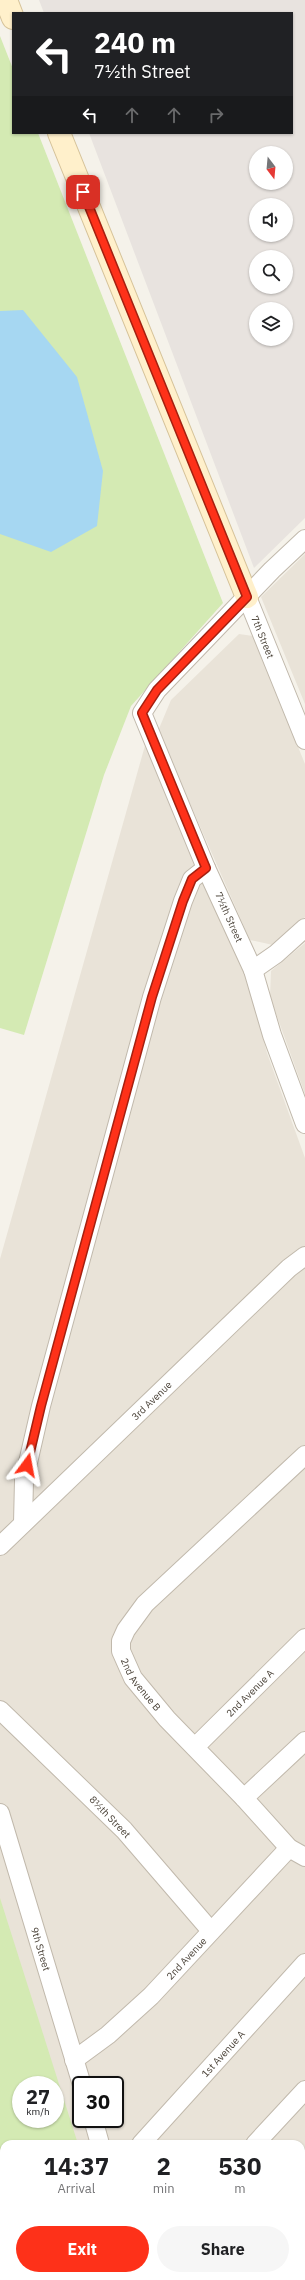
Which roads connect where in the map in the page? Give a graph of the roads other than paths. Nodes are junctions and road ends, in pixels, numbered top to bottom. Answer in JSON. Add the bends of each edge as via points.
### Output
{"nodes":[{"id":1,"x":6,"y":0,"type":"edge"},
{"id":2,"x":12,"y":15,"type":"edge"},
{"id":3,"x":59,"y":134,"type":"edge"},
{"id":4,"x":305,"y":539,"type":"edge"},
{"id":5,"x":247,"y":597,"type":"junction"},
{"id":6,"x":305,"y":740,"type":"edge"},
{"id":7,"x":206,"y":868,"type":"junction"},
{"id":8,"x":305,"y":928,"type":"edge"},
{"id":9,"x":252,"y":970,"type":"junction"},
{"id":10,"x":305,"y":1124,"type":"edge"},
{"id":11,"x":305,"y":1256,"type":"edge"},
{"id":12,"x":305,"y":1455,"type":"edge"},
{"id":13,"x":23,"y":1523,"type":"junction"},
{"id":14,"x":0,"y":1546,"type":"edge"},
{"id":15,"x":305,"y":1638,"type":"edge"},
{"id":16,"x":0,"y":1710,"type":"edge"},
{"id":17,"x":305,"y":1741,"type":"edge"},
{"id":18,"x":194,"y":1748,"type":"junction"},
{"id":19,"x":244,"y":1798,"type":"junction"},
{"id":20,"x":0,"y":1813,"type":"edge"},
{"id":21,"x":289,"y":1848,"type":"junction"},
{"id":22,"x":305,"y":1857,"type":"edge"},
{"id":23,"x":211,"y":1932,"type":"junction"},
{"id":24,"x":305,"y":1963,"type":"edge"},
{"id":25,"x":74,"y":2060,"type":"junction"},
{"id":26,"x":79,"y":2076,"type":"edge"},
{"id":27,"x":305,"y":2090,"type":"edge"},
{"id":28,"x":96,"y":2128,"type":"edge"},
{"id":29,"x":99,"y":2140,"type":"edge"},
{"id":30,"x":145,"y":2140,"type":"edge"},
{"id":31,"x":259,"y":2140,"type":"edge"}],
"edges":[{"from":1,"to":2,"type":"street"},
{"from":3,"to":5,"type":"street","name":"7th Street"},
{"from":4,"to":5,"type":"street"},
{"from":5,"to":6,"type":"street","name":"7th Street"},
{"from":5,"to":7,"type":"street","name":"7½th Street","via":[[157,690],[142,713]]},
{"from":7,"to":9,"type":"street","name":"7½th Street"},
{"from":7,"to":13,"type":"street","via":[[192,879],[152,997],[41,1406],[24,1480]]},
{"from":8,"to":9,"type":"street","via":[[276,954]]},
{"from":9,"to":10,"type":"street","name":"7½th Street","via":[[272,1035]]},
{"from":11,"to":13,"type":"street","name":"3rd Avenue","via":[[289,1268]]},
{"from":12,"to":18,"type":"street","name":"2nd Avenue B","via":[[145,1604],[121,1641],[121,1651],[133,1678]]},
{"from":13,"to":14,"type":"street","name":"3rd Avenue"},
{"from":15,"to":18,"type":"street","name":"2nd Avenue A"},
{"from":16,"to":23,"type":"street","name":"8½th Street","via":[[124,1830]]},
{"from":17,"to":19,"type":"street"},
{"from":18,"to":19,"type":"street","name":"2nd Avenue B"},
{"from":19,"to":21,"type":"street","name":"2nd Avenue B"},
{"from":20,"to":25,"type":"street","name":"9th Street"},
{"from":21,"to":22,"type":"street","name":"2nd Avenue B"},
{"from":21,"to":23,"type":"street","name":"2nd Avenue"},
{"from":23,"to":25,"type":"street","name":"2nd Avenue","via":[[151,1996]]},
{"from":24,"to":30,"type":"street","name":"1st Avenue A"},
{"from":25,"to":26,"type":"street","name":"9th Street"},
{"from":27,"to":31,"type":"street"},
{"from":28,"to":29,"type":"street"}]}
